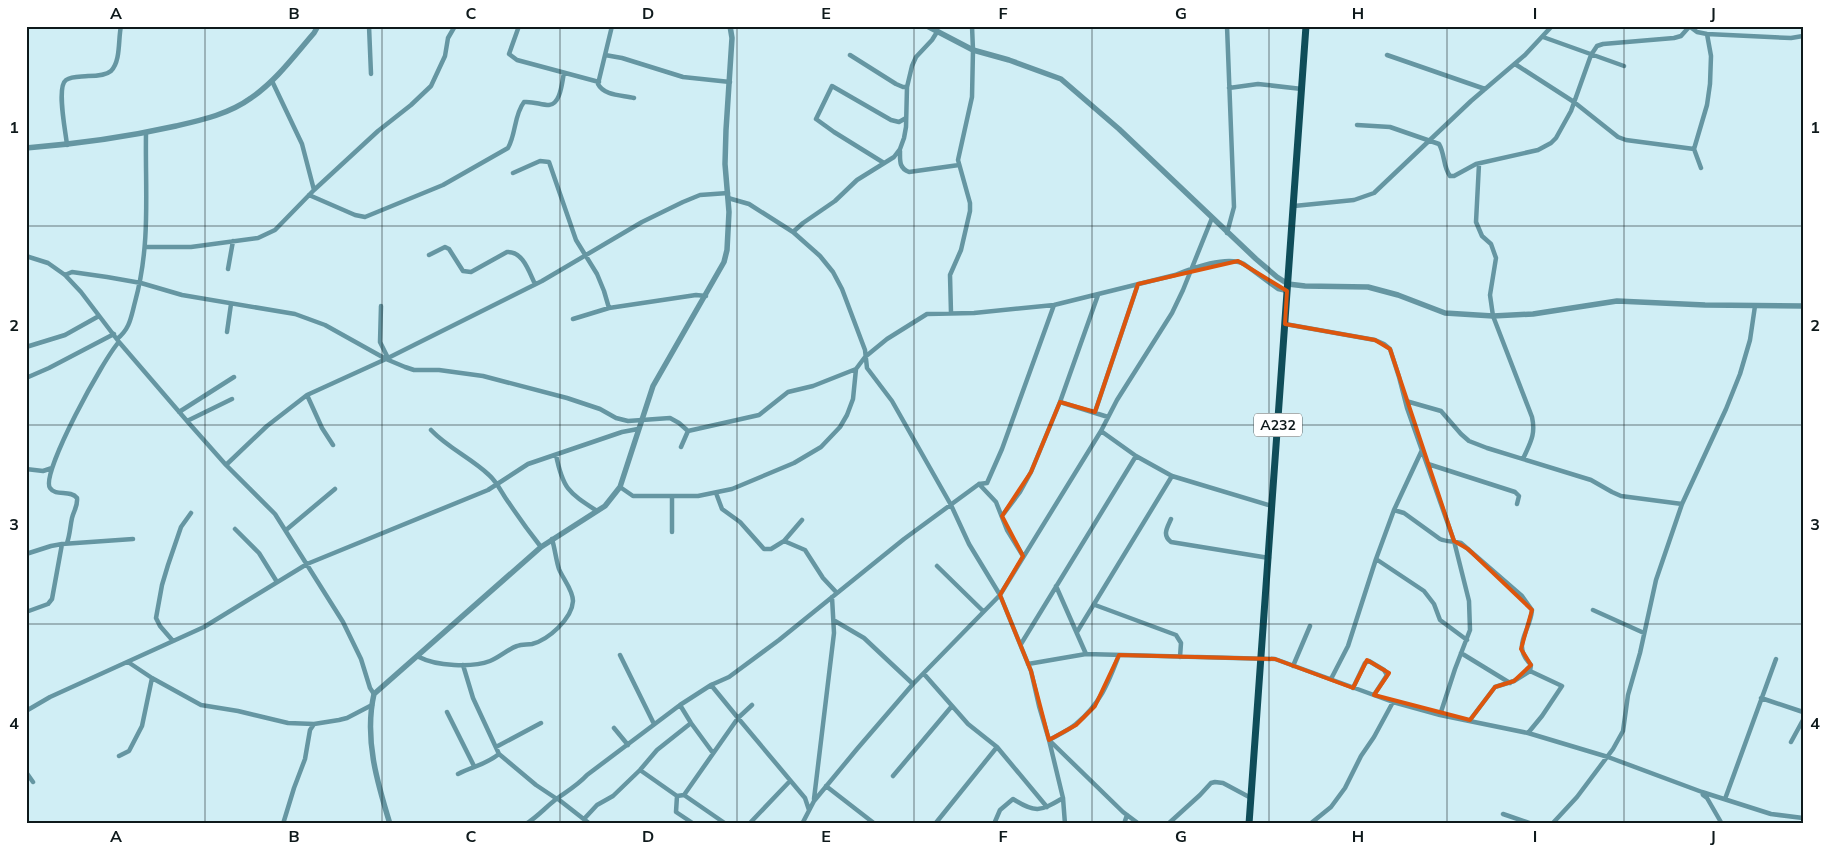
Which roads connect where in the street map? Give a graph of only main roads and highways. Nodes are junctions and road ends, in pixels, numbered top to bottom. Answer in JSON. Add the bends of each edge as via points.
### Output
{"nodes":[{"id":1,"x":1306,"y":26,"type":"edge"},
{"id":2,"x":1249,"y":824,"type":"edge"}],
"edges":[{"from":1,"to":2,"type":"main road","number":"A232"}]}
